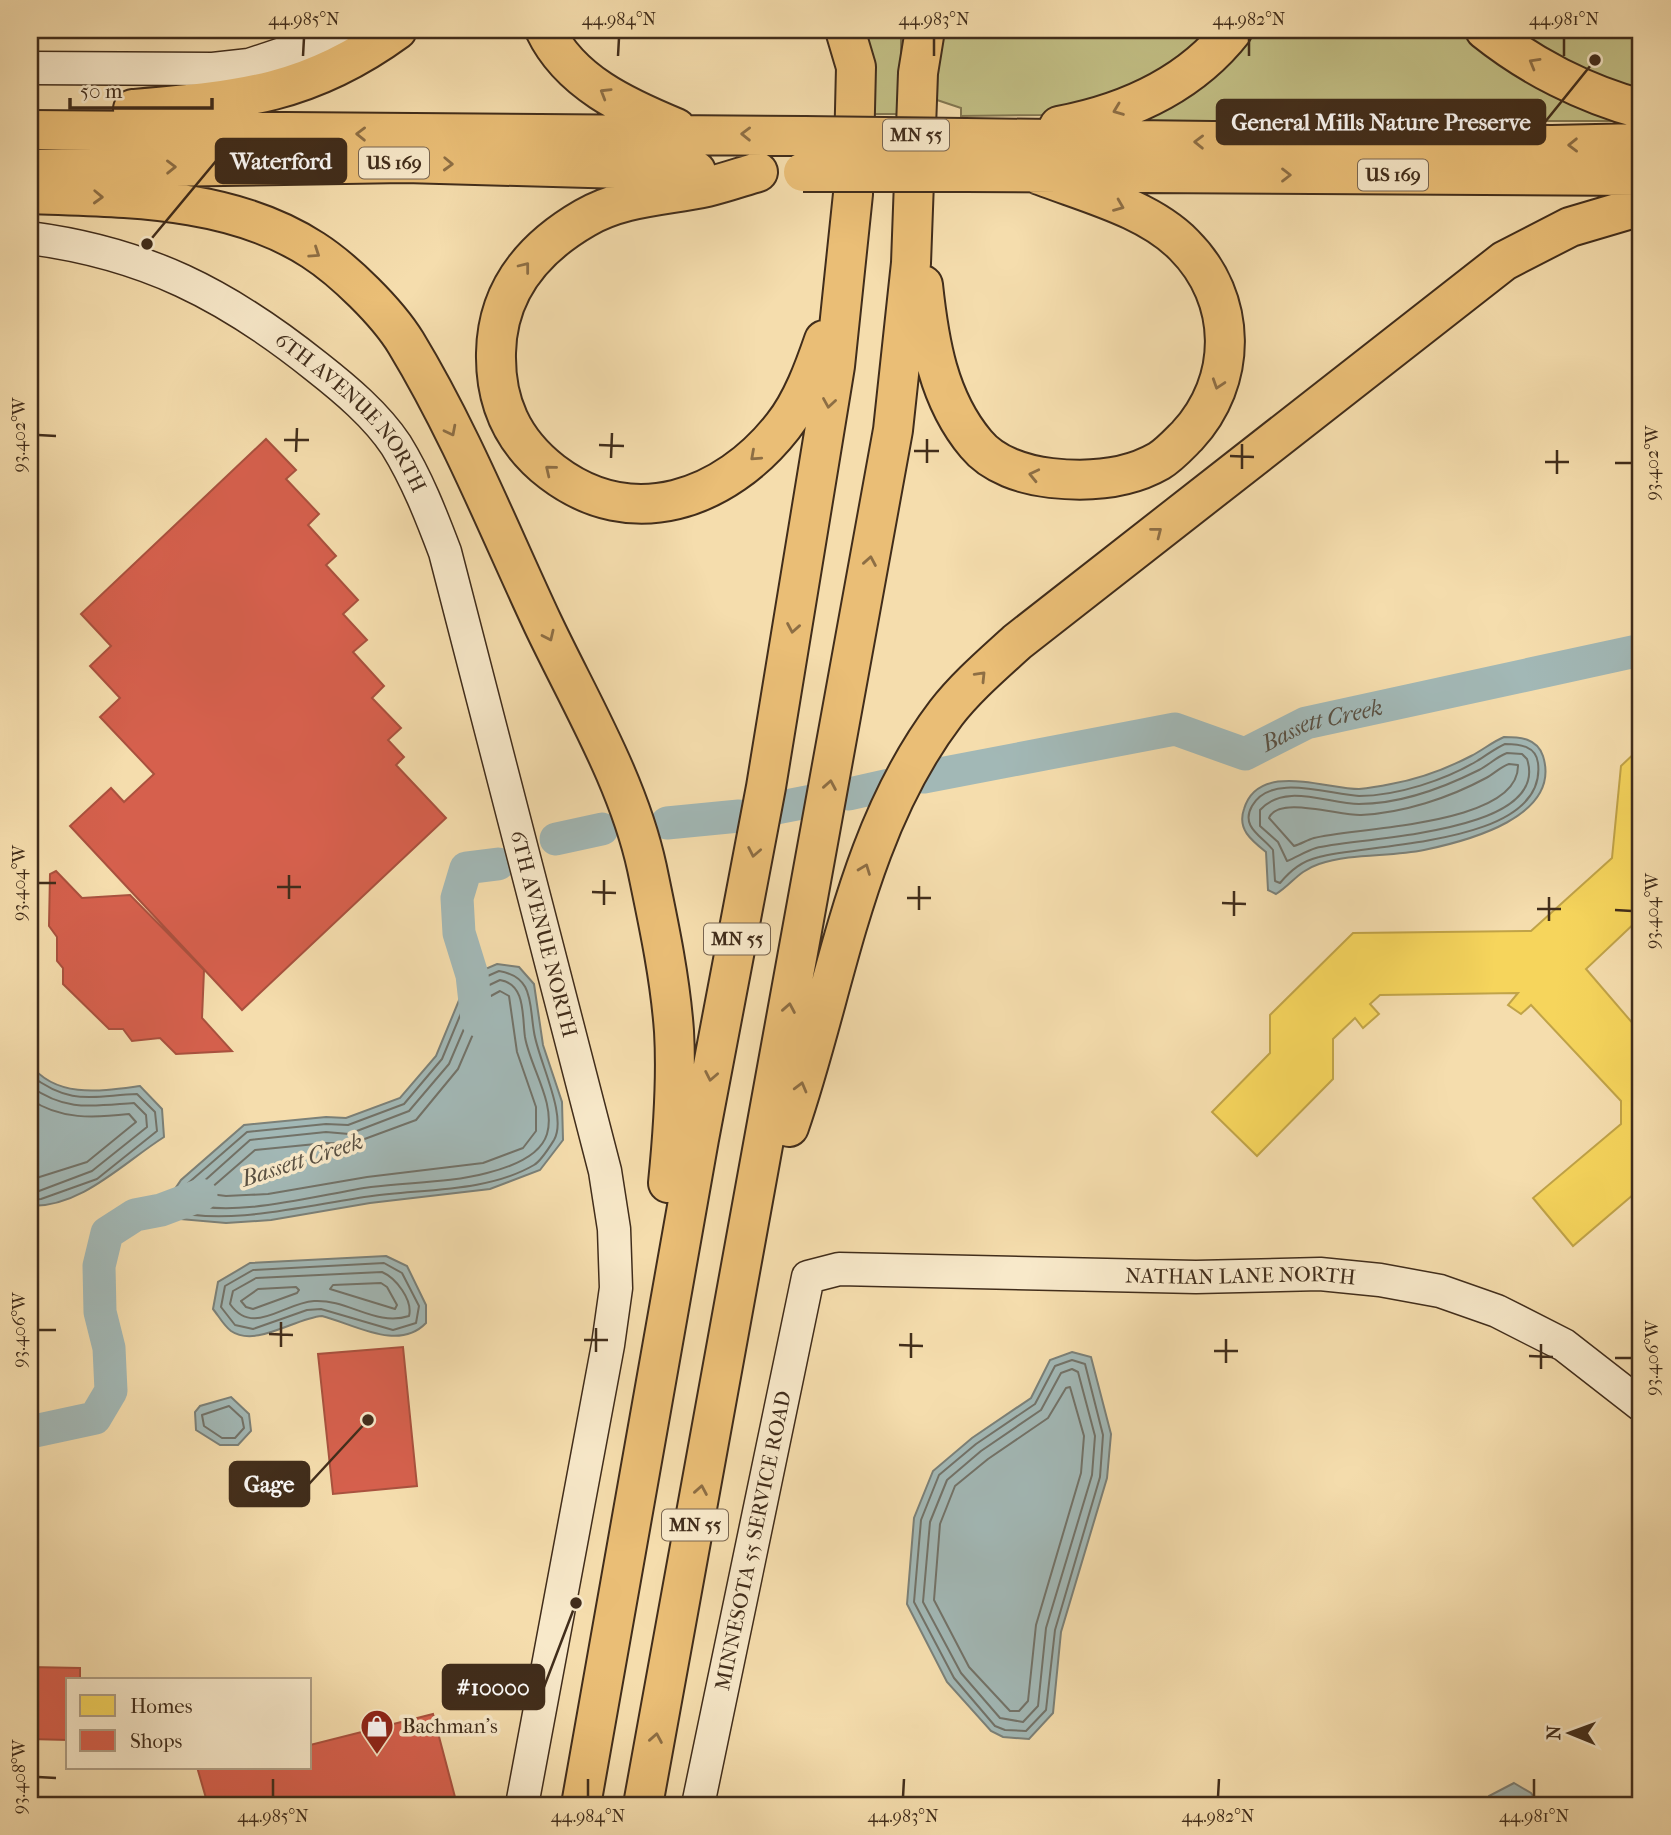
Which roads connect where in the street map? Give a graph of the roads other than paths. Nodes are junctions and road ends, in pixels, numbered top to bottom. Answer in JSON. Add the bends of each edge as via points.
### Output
{"nodes":[{"id":1,"x":336,"y":30,"type":"edge"},
{"id":2,"x":397,"y":30,"type":"edge"},
{"id":3,"x":545,"y":30,"type":"edge"},
{"id":4,"x":845,"y":30,"type":"edge"},
{"id":5,"x":854,"y":30,"type":"edge"},
{"id":6,"x":916,"y":30,"type":"edge"},
{"id":7,"x":925,"y":30,"type":"edge"},
{"id":8,"x":1233,"y":30,"type":"edge"},
{"id":9,"x":1485,"y":30,"type":"edge"},
{"id":10,"x":856,"y":67,"type":"junction"},
{"id":11,"x":30,"y":68,"type":"edge"},
{"id":12,"x":918,"y":73,"type":"junction"},
{"id":13,"x":1641,"y":109,"type":"edge"},
{"id":14,"x":30,"y":113,"type":"edge"},
{"id":15,"x":30,"y":130,"type":"edge"},
{"id":16,"x":688,"y":133,"type":"junction"},
{"id":17,"x":1641,"y":143,"type":"edge"},
{"id":18,"x":975,"y":149,"type":"junction"},
{"id":19,"x":803,"y":154,"type":"junction"},
{"id":20,"x":30,"y":169,"type":"edge"},
{"id":21,"x":758,"y":172,"type":"junction"},
{"id":22,"x":1032,"y":172,"type":"junction"},
{"id":23,"x":1641,"y":176,"type":"edge"},
{"id":24,"x":30,"y":194,"type":"edge"},
{"id":25,"x":915,"y":196,"type":"junction"},
{"id":26,"x":1641,"y":206,"type":"edge"},
{"id":27,"x":30,"y":238,"type":"edge"},
{"id":28,"x":849,"y":240,"type":"junction"},
{"id":29,"x":746,"y":1244,"type":"junction"},
{"id":30,"x":808,"y":1277,"type":"joint"},
{"id":31,"x":654,"y":1398,"type":"junction"},
{"id":32,"x":1641,"y":1405,"type":"edge"},
{"id":33,"x":522,"y":1805,"type":"edge"},
{"id":34,"x":581,"y":1805,"type":"edge"},
{"id":35,"x":643,"y":1805,"type":"edge"},
{"id":36,"x":698,"y":1805,"type":"edge"}],
"edges":[{"from":1,"to":11,"type":"street","via":[[249,65]]},
{"from":2,"to":14,"type":"highway","via":[[325,74],[254,96],[106,111]]},
{"from":16,"to":3,"type":"highway","one_way":true,"via":[[630,109],[589,83]]},
{"from":4,"to":10,"type":"highway"},
{"from":5,"to":10,"type":"highway","number":"MN 55"},
{"from":6,"to":12,"type":"highway","number":"MN 55"},
{"from":7,"to":12,"type":"highway"},
{"from":8,"to":18,"type":"highway","one_way":true,"via":[[1194,70],[1135,103],[1100,117]]},
{"from":13,"to":9,"type":"highway","one_way":true,"via":[[1564,79]]},
{"from":10,"to":28,"type":"highway","number":"MN 55"},
{"from":12,"to":25,"type":"highway","number":"MN 55"},
{"from":16,"to":15,"type":"highway","number":"US 169","one_way":true,"via":[[563,136]]},
{"from":19,"to":16,"type":"highway","number":"US 169","one_way":true},
{"from":17,"to":18,"type":"highway","number":"US 169","one_way":true},
{"from":18,"to":19,"type":"highway","number":"US 169","bridge":true},
{"from":18,"to":22,"type":"highway","number":"US 169"},
{"from":19,"to":21,"type":"highway","number":"US 169"},
{"from":20,"to":21,"type":"highway","number":"US 169","one_way":true,"via":[[405,163]]},
{"from":28,"to":21,"type":"highway","one_way":true,"via":[[824,341],[806,387],[784,425],[751,461],[695,496],[643,505],[597,498],[563,480],[516,435],[498,391],[499,328],[517,278],[536,253],[617,203]]},
{"from":22,"to":23,"type":"highway","number":"US 169","one_way":true},
{"from":22,"to":25,"type":"highway","one_way":true,"via":[[1132,212],[1172,234],[1209,279],[1224,317],[1226,338],[1219,386],[1197,424],[1160,460],[1103,480],[1062,480],[1018,471],[990,457],[965,430],[936,366],[927,322]]},
{"from":24,"to":31,"type":"highway","one_way":true,"via":[[158,202],[231,214],[259,224],[313,249],[345,275],[390,322],[419,368],[593,723],[646,866],[671,999],[675,1068]]},
{"from":29,"to":25,"type":"highway","number":"MN 55","one_way":true,"via":[[891,443]]},
{"from":29,"to":26,"type":"highway","one_way":true,"via":[[797,1103],[848,915],[894,801],[947,712],[1017,642],[1504,261],[1580,223]]},
{"from":27,"to":33,"type":"street","name":"6TH AVENUE NORTH","via":[[85,245],[142,263],[204,289],[249,316],[351,394],[395,443],[423,495],[445,552],[601,1157],[614,1229],[617,1288],[608,1345]]},
{"from":28,"to":31,"type":"highway","number":"MN 55","one_way":true,"via":[[835,366],[793,628]]},
{"from":35,"to":29,"type":"highway","number":"MN 55","one_way":true},
{"from":30,"to":32,"type":"street","name":"NATHAN LANE NORTH","via":[[839,1269],[1207,1278],[1320,1274],[1380,1280],[1440,1292],[1497,1311],[1564,1345]]},
{"from":30,"to":36,"type":"street","name":"MINNESOTA 55 SERVICE ROAD"},
{"from":31,"to":34,"type":"highway","number":"MN 55"}]}
